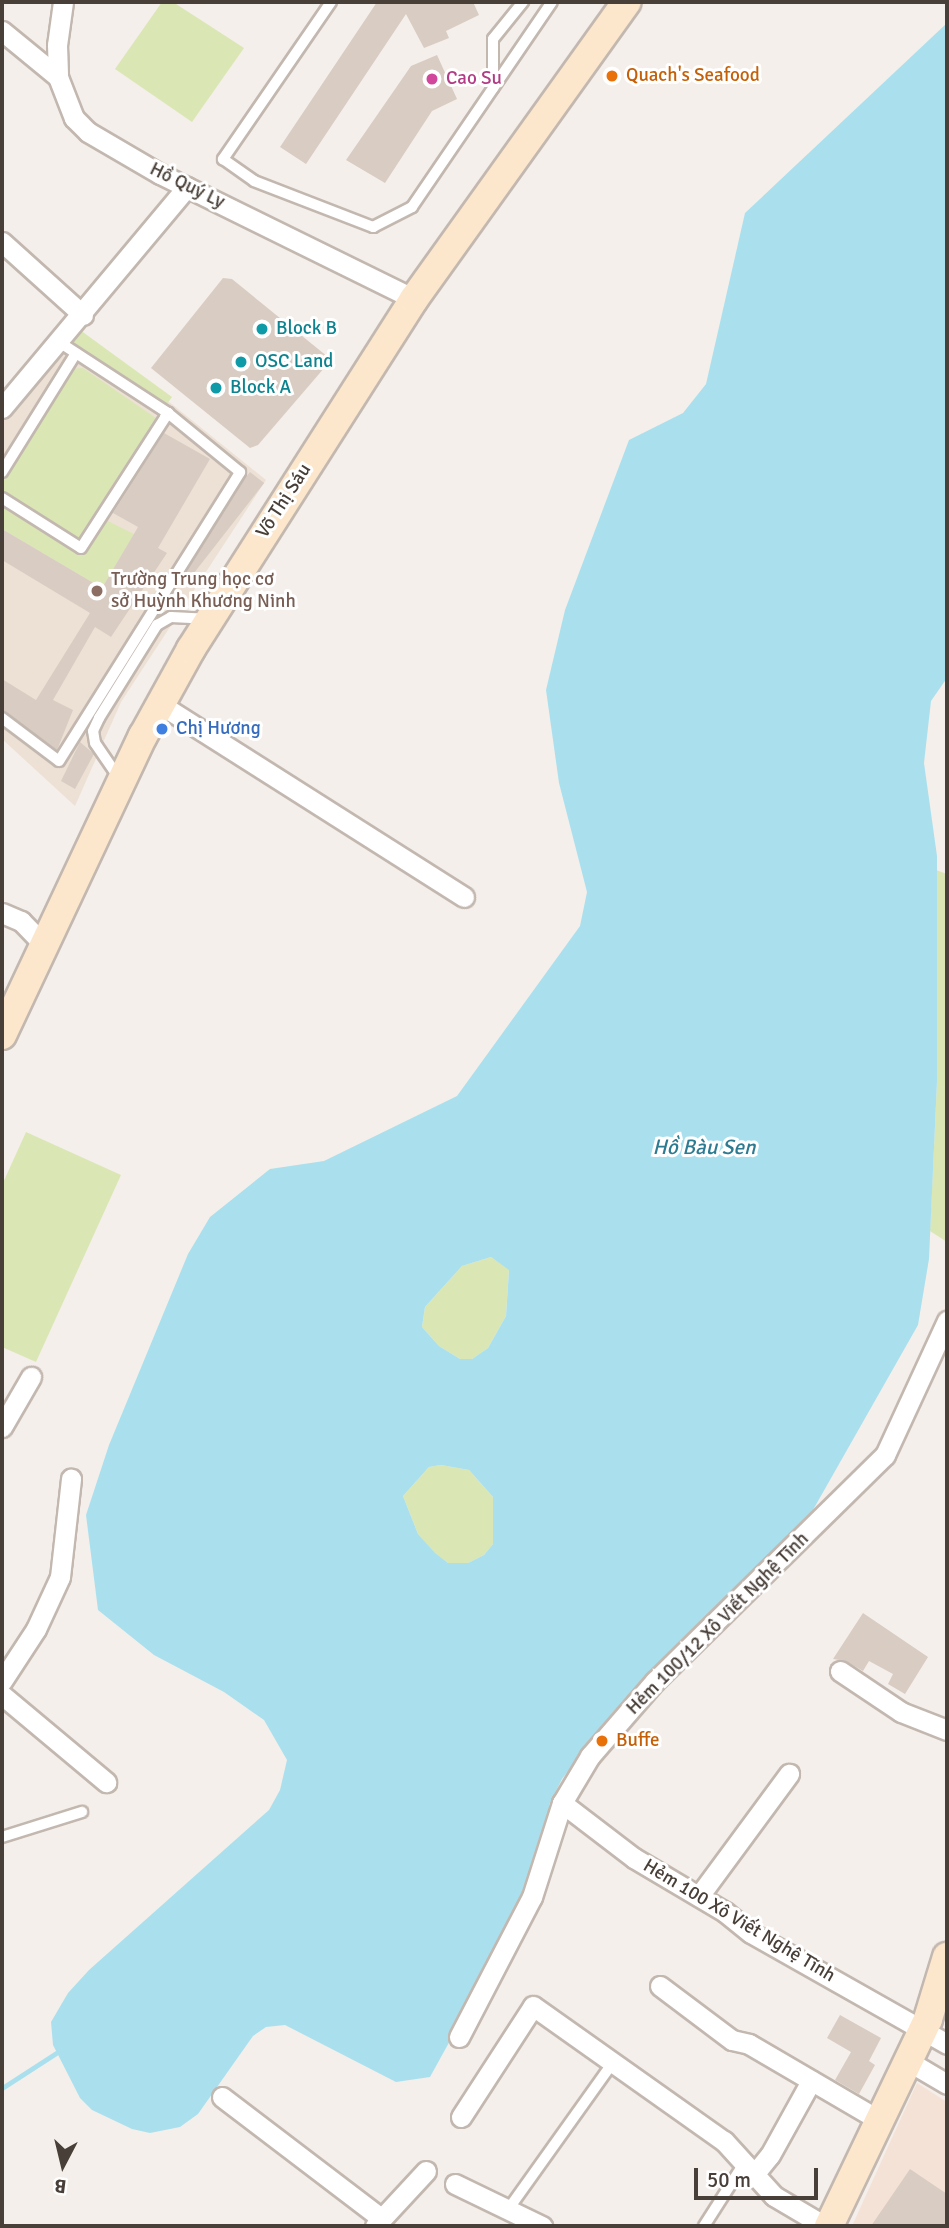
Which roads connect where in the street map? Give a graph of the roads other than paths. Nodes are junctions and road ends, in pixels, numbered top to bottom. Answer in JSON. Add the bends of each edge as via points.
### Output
{"nodes":[{"id":1,"x":63,"y":2,"type":"edge"},
{"id":2,"x":331,"y":2,"type":"edge"},
{"id":3,"x":523,"y":2,"type":"edge"},
{"id":4,"x":552,"y":2,"type":"edge"},
{"id":5,"x":627,"y":2,"type":"edge"},
{"id":6,"x":2,"y":31,"type":"edge"},
{"id":7,"x":58,"y":77,"type":"junction"},
{"id":8,"x":493,"y":88,"type":"junction"},
{"id":9,"x":187,"y":187,"type":"junction"},
{"id":10,"x":2,"y":242,"type":"edge"},
{"id":11,"x":414,"y":299,"type":"junction"},
{"id":12,"x":83,"y":315,"type":"junction"},
{"id":13,"x":68,"y":347,"type":"junction"},
{"id":14,"x":2,"y":408,"type":"edge"},
{"id":15,"x":166,"y":415,"type":"junction"},
{"id":16,"x":2,"y":472,"type":"edge"},
{"id":17,"x":2,"y":498,"type":"edge"},
{"id":18,"x":210,"y":620,"type":"junction"},
{"id":19,"x":160,"y":704,"type":"junction"},
{"id":20,"x":2,"y":718,"type":"edge"},
{"id":21,"x":121,"y":781,"type":"junction"},
{"id":22,"x":464,"y":897,"type":"dead end"},
{"id":23,"x":2,"y":913,"type":"edge"},
{"id":24,"x":45,"y":946,"type":"junction"},
{"id":25,"x":2,"y":1035,"type":"edge"},
{"id":26,"x":947,"y":1321,"type":"edge"},
{"id":27,"x":31,"y":1377,"type":"dead end"},
{"id":28,"x":2,"y":1427,"type":"edge"},
{"id":29,"x":71,"y":1479,"type":"dead end"},
{"id":30,"x":840,"y":1671,"type":"dead end"},
{"id":31,"x":2,"y":1681,"type":"edge"},
{"id":32,"x":2,"y":1695,"type":"edge"},
{"id":33,"x":947,"y":1730,"type":"edge"},
{"id":34,"x":789,"y":1774,"type":"dead end"},
{"id":35,"x":106,"y":1782,"type":"dead end"},
{"id":36,"x":562,"y":1803,"type":"junction"},
{"id":37,"x":82,"y":1812,"type":"dead end"},
{"id":38,"x":2,"y":1838,"type":"edge"},
{"id":39,"x":699,"y":1896,"type":"junction"},
{"id":40,"x":947,"y":1957,"type":"edge"},
{"id":41,"x":660,"y":1986,"type":"dead end"},
{"id":42,"x":923,"y":2029,"type":"junction"},
{"id":43,"x":459,"y":2036,"type":"dead end"},
{"id":44,"x":947,"y":2044,"type":"edge"},
{"id":45,"x":614,"y":2060,"type":"junction"},
{"id":46,"x":908,"y":2061,"type":"junction"},
{"id":47,"x":811,"y":2081,"type":"junction"},
{"id":48,"x":947,"y":2084,"type":"edge"},
{"id":49,"x":222,"y":2097,"type":"dead end"},
{"id":50,"x":461,"y":2117,"type":"dead end"},
{"id":51,"x":881,"y":2121,"type":"junction"},
{"id":52,"x":749,"y":2169,"type":"junction"},
{"id":53,"x":426,"y":2171,"type":"dead end"},
{"id":54,"x":455,"y":2184,"type":"dead end"},
{"id":55,"x":506,"y":2212,"type":"junction"},
{"id":56,"x":379,"y":2223,"type":"edge"},
{"id":57,"x":542,"y":2226,"type":"edge"},
{"id":58,"x":704,"y":2226,"type":"edge"},
{"id":59,"x":827,"y":2226,"type":"edge"}],
"edges":[{"from":1,"to":7,"type":"street","name":"Hồ Quý Ly"},
{"from":2,"to":8,"type":"lane","via":[[223,159],[254,181],[360,226],[385,224],[411,207]]},
{"from":3,"to":8,"type":"lane","via":[[494,39]]},
{"from":4,"to":8,"type":"lane"},
{"from":5,"to":11,"type":"main road","name":"Võ Thị Sáu"},
{"from":6,"to":7,"type":"street"},
{"from":7,"to":9,"type":"street","name":"Hồ Quý Ly","via":[[75,118],[88,132]]},
{"from":9,"to":11,"type":"street","name":"Hồ Quý Ly"},
{"from":9,"to":12,"type":"street"},
{"from":10,"to":12,"type":"street"},
{"from":11,"to":18,"type":"main road","name":"Võ Thị Sáu"},
{"from":12,"to":13,"type":"street"},
{"from":13,"to":14,"type":"street"},
{"from":13,"to":15,"type":"lane"},
{"from":13,"to":16,"type":"lane"},
{"from":15,"to":17,"type":"lane","via":[[82,548]]},
{"from":15,"to":20,"type":"lane","via":[[240,472],[59,761]]},
{"from":18,"to":19,"type":"main road","name":"Võ Thị Sáu"},
{"from":18,"to":21,"type":"lane","via":[[172,617],[157,625],[99,718],[94,743]]},
{"from":19,"to":21,"type":"main road","name":"Võ Thị Sáu"},
{"from":19,"to":22,"type":"street"},
{"from":21,"to":24,"type":"main road","name":"Võ Thị Sáu"},
{"from":23,"to":24,"type":"street","via":[[21,921]]},
{"from":24,"to":25,"type":"main road","name":"Võ Thị Sáu"},
{"from":26,"to":36,"type":"street","name":"Hẻm 100/12 Xô Viết Nghệ Tĩnh","via":[[886,1455],[655,1681],[590,1756]]},
{"from":27,"to":28,"type":"street"},
{"from":29,"to":31,"type":"street","via":[[60,1577],[36,1629]]},
{"from":30,"to":33,"type":"street","via":[[901,1712]]},
{"from":32,"to":35,"type":"street"},
{"from":34,"to":39,"type":"street"},
{"from":36,"to":39,"type":"street","name":"Hẻm 100 Xô Viết Nghệ Tĩnh","via":[[634,1858]]},
{"from":36,"to":43,"type":"street","name":"Hẻm 100/12 Xô Viết Nghệ Tĩnh","via":[[532,1897]]},
{"from":37,"to":38,"type":"lane"},
{"from":39,"to":42,"type":"street","name":"Hẻm 100 Xô Viết Nghệ Tĩnh","via":[[751,1933]]},
{"from":40,"to":42,"type":"main road"},
{"from":41,"to":47,"type":"street","via":[[732,2040],[749,2044]]},
{"from":42,"to":44,"type":"street","name":"Hẻm 100 Xô Viết Nghệ Tĩnh"},
{"from":42,"to":46,"type":"main road"},
{"from":45,"to":50,"type":"street","via":[[533,2007]]},
{"from":45,"to":52,"type":"street"},
{"from":45,"to":55,"type":"lane"},
{"from":46,"to":48,"type":"street"},
{"from":46,"to":51,"type":"main road"},
{"from":47,"to":51,"type":"street"},
{"from":47,"to":52,"type":"street","via":[[770,2155]]},
{"from":49,"to":56,"type":"street"},
{"from":51,"to":59,"type":"main road"},
{"from":52,"to":58,"type":"lane"},
{"from":52,"to":59,"type":"street","via":[[774,2196]]},
{"from":53,"to":56,"type":"street"},
{"from":54,"to":55,"type":"street"},
{"from":55,"to":57,"type":"street"}]}
